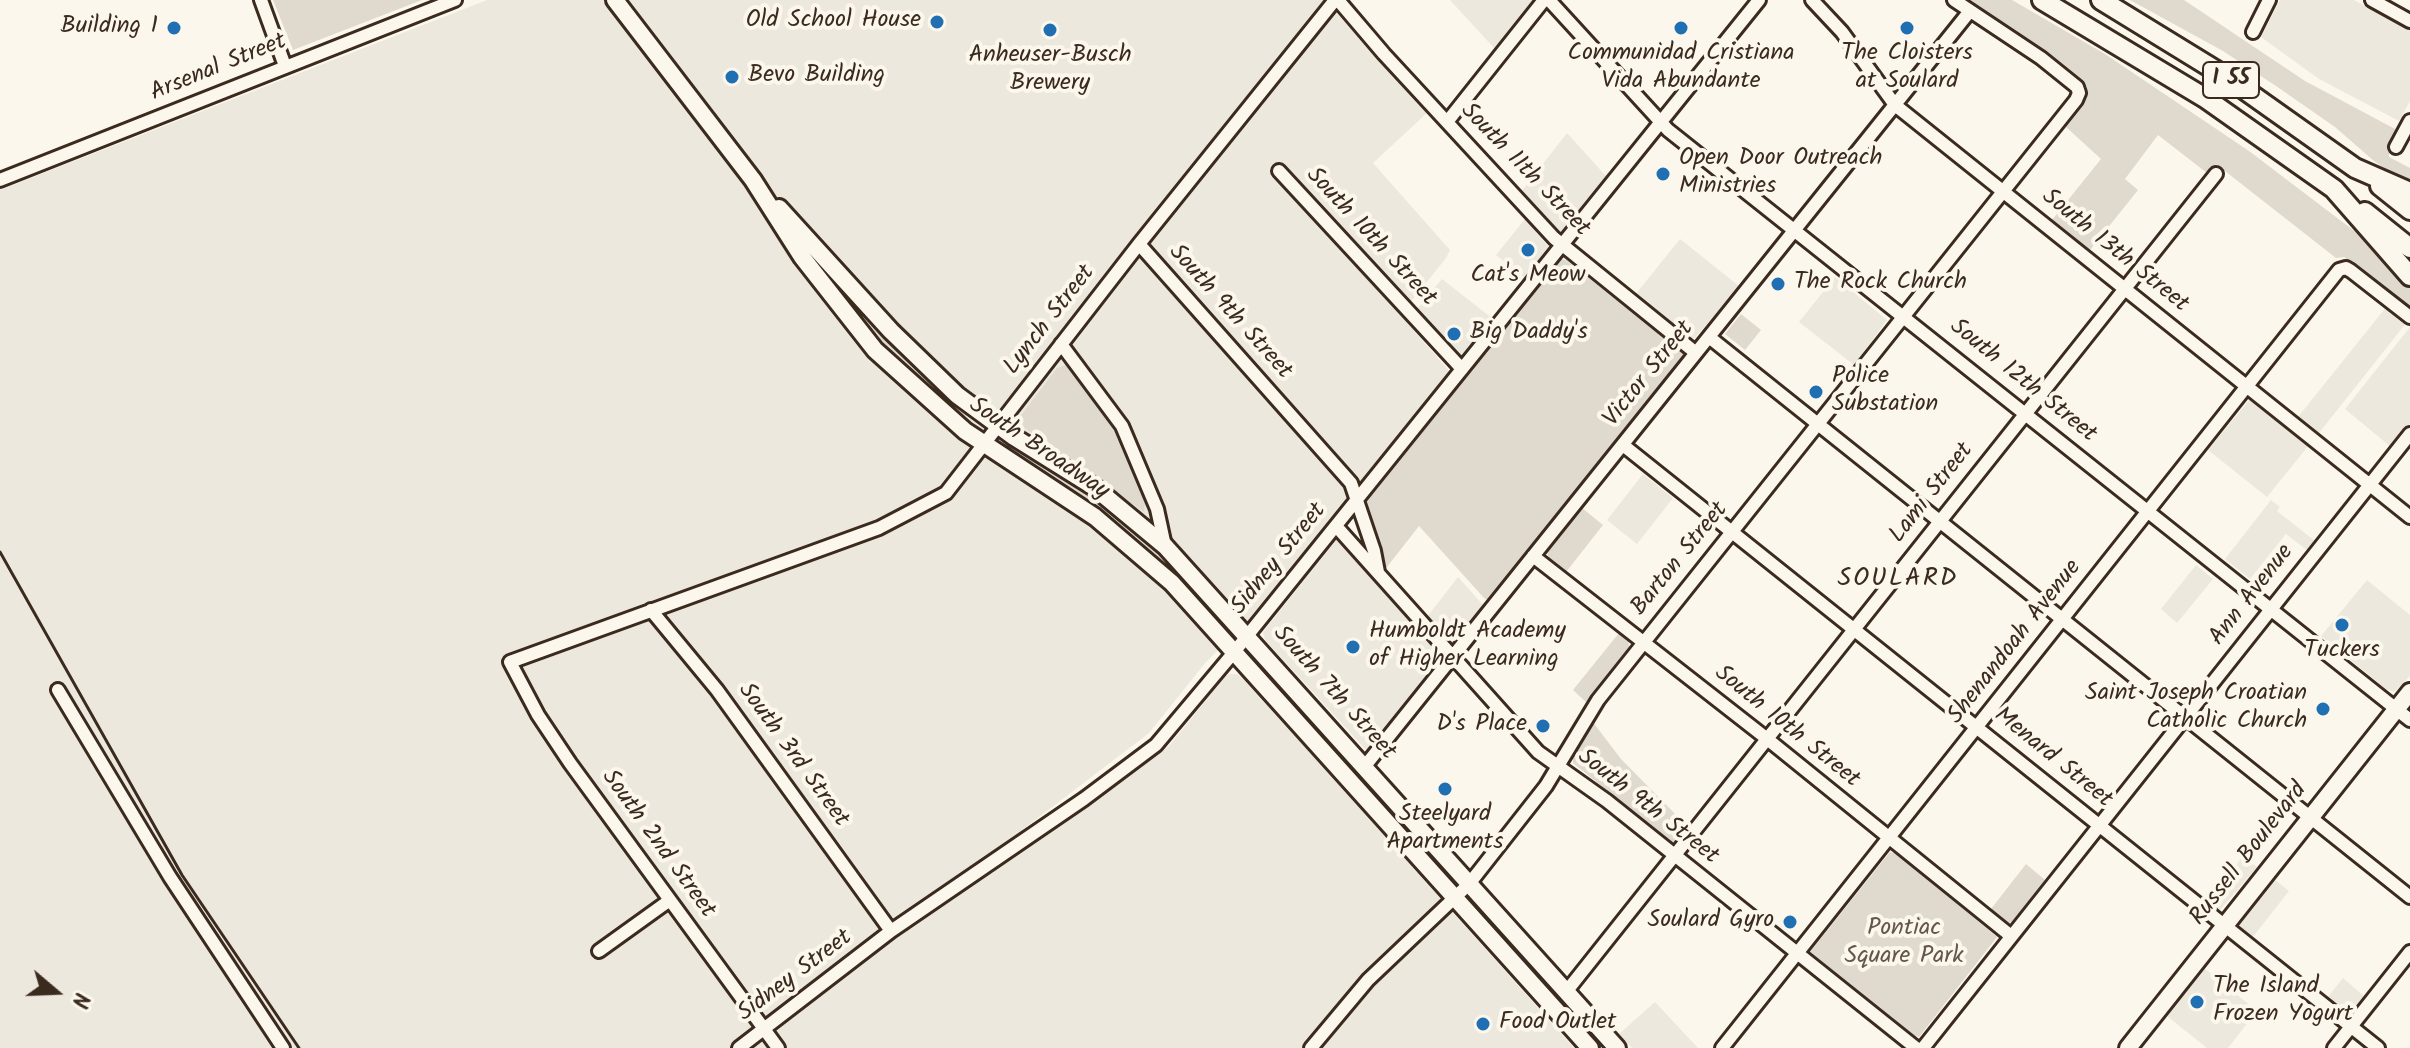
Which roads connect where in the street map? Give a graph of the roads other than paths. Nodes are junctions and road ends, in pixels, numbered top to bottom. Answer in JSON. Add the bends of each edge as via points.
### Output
{"nodes":[{"id":1,"x":261,"y":0,"type":"edge"},
{"id":2,"x":455,"y":0,"type":"edge"},
{"id":3,"x":615,"y":0,"type":"edge"},
{"id":4,"x":1336,"y":0,"type":"edge"},
{"id":5,"x":1546,"y":0,"type":"edge"},
{"id":6,"x":1759,"y":0,"type":"edge"},
{"id":7,"x":1812,"y":0,"type":"edge"},
{"id":8,"x":1954,"y":0,"type":"edge"},
{"id":9,"x":2042,"y":0,"type":"edge"},
{"id":10,"x":2101,"y":0,"type":"edge"},
{"id":11,"x":2269,"y":0,"type":"edge"},
{"id":12,"x":2372,"y":0,"type":"edge"},
{"id":13,"x":1970,"y":11,"type":"junction"},
{"id":14,"x":2410,"y":21,"type":"edge"},
{"id":15,"x":2253,"y":32,"type":"dead end"},
{"id":16,"x":285,"y":66,"type":"junction"},
{"id":17,"x":1895,"y":105,"type":"junction"},
{"id":18,"x":2410,"y":121,"type":"edge"},
{"id":19,"x":1447,"y":122,"type":"junction"},
{"id":20,"x":1660,"y":123,"type":"junction"},
{"id":21,"x":2396,"y":147,"type":"dead end"},
{"id":22,"x":2355,"y":168,"type":"junction"},
{"id":23,"x":1279,"y":171,"type":"dead end"},
{"id":24,"x":2216,"y":174,"type":"dead end"},
{"id":25,"x":0,"y":180,"type":"edge"},
{"id":26,"x":753,"y":180,"type":"junction"},
{"id":27,"x":2334,"y":189,"type":"junction"},
{"id":28,"x":2003,"y":192,"type":"junction"},
{"id":29,"x":2410,"y":192,"type":"edge"},
{"id":30,"x":2410,"y":210,"type":"edge"},
{"id":31,"x":1795,"y":230,"type":"junction"},
{"id":32,"x":1139,"y":244,"type":"junction"},
{"id":33,"x":1561,"y":245,"type":"junction"},
{"id":34,"x":2410,"y":248,"type":"edge"},
{"id":35,"x":2410,"y":276,"type":"edge"},
{"id":36,"x":2125,"y":289,"type":"junction"},
{"id":37,"x":1904,"y":316,"type":"junction"},
{"id":38,"x":2410,"y":317,"type":"edge"},
{"id":39,"x":1709,"y":337,"type":"junction"},
{"id":40,"x":1061,"y":344,"type":"junction"},
{"id":41,"x":1696,"y":353,"type":"junction"},
{"id":42,"x":1462,"y":369,"type":"junction"},
{"id":43,"x":2247,"y":387,"type":"junction"},
{"id":44,"x":2025,"y":413,"type":"junction"},
{"id":45,"x":1817,"y":425,"type":"junction"},
{"id":46,"x":998,"y":426,"type":"junction"},
{"id":47,"x":2410,"y":434,"type":"edge"},
{"id":48,"x":982,"y":445,"type":"junction"},
{"id":49,"x":1623,"y":445,"type":"junction"},
{"id":50,"x":2370,"y":485,"type":"junction"},
{"id":51,"x":1358,"y":499,"type":"junction"},
{"id":52,"x":2148,"y":511,"type":"junction"},
{"id":53,"x":2410,"y":517,"type":"edge"},
{"id":54,"x":1939,"y":522,"type":"junction"},
{"id":55,"x":1336,"y":526,"type":"junction"},
{"id":56,"x":1732,"y":532,"type":"junction"},
{"id":57,"x":1165,"y":546,"type":"junction"},
{"id":58,"x":1533,"y":556,"type":"junction"},
{"id":59,"x":1379,"y":574,"type":"junction"},
{"id":60,"x":1188,"y":599,"type":"joint"},
{"id":61,"x":2271,"y":609,"type":"junction"},
{"id":62,"x":651,"y":610,"type":"junction"},
{"id":63,"x":2062,"y":620,"type":"junction"},
{"id":64,"x":1854,"y":629,"type":"junction"},
{"id":65,"x":1248,"y":635,"type":"junction"},
{"id":66,"x":1643,"y":643,"type":"junction"},
{"id":67,"x":1235,"y":651,"type":"junction"},
{"id":68,"x":1453,"y":657,"type":"junction"},
{"id":69,"x":510,"y":662,"type":"joint"},
{"id":70,"x":58,"y":690,"type":"dead end"},
{"id":71,"x":2410,"y":692,"type":"edge"},
{"id":72,"x":2403,"y":715,"type":"edge"},
{"id":73,"x":2185,"y":718,"type":"junction"},
{"id":74,"x":1977,"y":727,"type":"junction"},
{"id":75,"x":1766,"y":738,"type":"junction"},
{"id":76,"x":1558,"y":765,"type":"junction"},
{"id":77,"x":1365,"y":766,"type":"junction"},
{"id":78,"x":2310,"y":818,"type":"junction"},
{"id":79,"x":2100,"y":825,"type":"junction"},
{"id":80,"x":1888,"y":838,"type":"junction"},
{"id":81,"x":1674,"y":856,"type":"junction"},
{"id":82,"x":1469,"y":884,"type":"junction"},
{"id":83,"x":2410,"y":897,"type":"edge"},
{"id":84,"x":1455,"y":898,"type":"junction"},
{"id":85,"x":670,"y":900,"type":"junction"},
{"id":86,"x":2225,"y":925,"type":"junction"},
{"id":87,"x":891,"y":931,"type":"junction"},
{"id":88,"x":2011,"y":936,"type":"junction"},
{"id":89,"x":599,"y":951,"type":"dead end"},
{"id":90,"x":2410,"y":952,"type":"edge"},
{"id":91,"x":1797,"y":954,"type":"junction"},
{"id":92,"x":1566,"y":992,"type":"junction"},
{"id":93,"x":2351,"y":1027,"type":"junction"},
{"id":94,"x":765,"y":1030,"type":"junction"},
{"id":95,"x":283,"y":1048,"type":"edge"},
{"id":96,"x":739,"y":1048,"type":"edge"},
{"id":97,"x":778,"y":1048,"type":"edge"},
{"id":98,"x":1311,"y":1048,"type":"edge"},
{"id":99,"x":1590,"y":1048,"type":"edge"},
{"id":100,"x":1617,"y":1048,"type":"edge"},
{"id":101,"x":1722,"y":1048,"type":"edge"},
{"id":102,"x":1916,"y":1048,"type":"edge"},
{"id":103,"x":1923,"y":1048,"type":"edge"},
{"id":104,"x":2128,"y":1048,"type":"edge"},
{"id":105,"x":2334,"y":1048,"type":"edge"},
{"id":106,"x":2378,"y":1048,"type":"edge"}],
"edges":[{"from":1,"to":16,"type":"street"},
{"from":2,"to":16,"type":"street","name":"Arsenal Street"},
{"from":3,"to":26,"type":"main road","name":"South Broadway"},
{"from":4,"to":19,"type":"street","name":"South 11th Street"},
{"from":4,"to":32,"type":"street","name":"Lynch Street"},
{"from":5,"to":19,"type":"street"},
{"from":5,"to":20,"type":"street","name":"South 12th Street"},
{"from":6,"to":20,"type":"street","name":"Sidney Street"},
{"from":7,"to":17,"type":"street","name":"South 13th Street"},
{"from":8,"to":13,"type":"street"},
{"from":9,"to":27,"type":"highway","number":"I 55","via":[[2205,98]]},
{"from":10,"to":22,"type":"highway","number":"I 55","via":[[2239,85]]},
{"from":11,"to":15,"type":"street"},
{"from":12,"to":14,"type":"street"},
{"from":13,"to":17,"type":"street","name":"Victor Street"},
{"from":13,"to":28,"type":"street","name":"Barton Street","via":[[2041,58],[2079,93]]},
{"from":16,"to":25,"type":"street","name":"Arsenal Street"},
{"from":17,"to":28,"type":"street","name":"South 13th Street"},
{"from":17,"to":31,"type":"street","name":"Victor Street"},
{"from":18,"to":21,"type":"street"},
{"from":19,"to":33,"type":"street","name":"South 11th Street"},
{"from":20,"to":31,"type":"street","name":"South 12th Street"},
{"from":20,"to":33,"type":"street","name":"Sidney Street"},
{"from":22,"to":29,"type":"highway"},
{"from":22,"to":30,"type":"highway","number":"I 55"},
{"from":23,"to":42,"type":"street","name":"South 10th Street"},
{"from":24,"to":36,"type":"street","name":"Lami Street"},
{"from":26,"to":46,"type":"main road","name":"South Broadway","via":[[917,358]]},
{"from":26,"to":48,"type":"main road","name":"South Broadway","via":[[802,257],[875,350]]},
{"from":27,"to":34,"type":"highway","number":"I 55"},
{"from":27,"to":35,"type":"highway"},
{"from":28,"to":36,"type":"street","name":"South 13th Street"},
{"from":28,"to":37,"type":"street","name":"Barton Street"},
{"from":31,"to":37,"type":"street","name":"South 12th Street"},
{"from":31,"to":39,"type":"street","name":"Victor Street"},
{"from":32,"to":40,"type":"street","name":"Lynch Street"},
{"from":32,"to":51,"type":"street","name":"South 9th Street","via":[[1346,476]]},
{"from":33,"to":41,"type":"street","name":"South 11th Street"},
{"from":33,"to":42,"type":"street","name":"Sidney Street"},
{"from":36,"to":43,"type":"street","name":"South 13th Street"},
{"from":36,"to":44,"type":"street","name":"Lami Street"},
{"from":37,"to":44,"type":"street","name":"South 12th Street"},
{"from":37,"to":45,"type":"street","name":"Barton Street"},
{"from":38,"to":43,"type":"street","name":"Shenandoah Avenue","via":[[2346,268],[2339,270]]},
{"from":39,"to":41,"type":"street","name":"Victor Street"},
{"from":39,"to":45,"type":"street"},
{"from":40,"to":46,"type":"street","name":"Lynch Street"},
{"from":40,"to":57,"type":"street","via":[[1122,426],[1157,509]]},
{"from":41,"to":49,"type":"street","name":"Victor Street"},
{"from":42,"to":51,"type":"street","name":"Sidney Street"},
{"from":43,"to":50,"type":"street","name":"South 13th Street"},
{"from":43,"to":52,"type":"street","name":"Shenandoah Avenue"},
{"from":44,"to":52,"type":"street","name":"South 12th Street"},
{"from":44,"to":54,"type":"street","name":"Lami Street"},
{"from":45,"to":54,"type":"street"},
{"from":45,"to":56,"type":"street","name":"Barton Street"},
{"from":46,"to":48,"type":"street","name":"Lynch Street"},
{"from":46,"to":57,"type":"main road","name":"South Broadway","via":[[1094,487]]},
{"from":47,"to":50,"type":"street","name":"Ann Avenue"},
{"from":48,"to":60,"type":"main road","name":"South Broadway","via":[[1095,517]]},
{"from":48,"to":62,"type":"street","name":"Lynch Street","via":[[946,493],[879,528]]},
{"from":49,"to":56,"type":"street","name":"Menard Street"},
{"from":49,"to":58,"type":"street","name":"Victor Street"},
{"from":50,"to":53,"type":"street","name":"South 13th Street"},
{"from":50,"to":61,"type":"street","name":"Ann Avenue"},
{"from":51,"to":55,"type":"street","name":"Sidney Street"},
{"from":51,"to":59,"type":"street","name":"South 9th Street"},
{"from":52,"to":61,"type":"street","name":"South 12th Street"},
{"from":52,"to":63,"type":"street","name":"Shenandoah Avenue"},
{"from":54,"to":63,"type":"street"},
{"from":54,"to":64,"type":"street","name":"Lami Street"},
{"from":55,"to":59,"type":"street","name":"South 9th Street"},
{"from":55,"to":65,"type":"street","name":"Sidney Street"},
{"from":56,"to":64,"type":"street","name":"Menard Street"},
{"from":56,"to":66,"type":"street","name":"Barton Street"},
{"from":57,"to":65,"type":"main road","name":"South 7th Street"},
{"from":58,"to":66,"type":"street","name":"South 10th Street"},
{"from":58,"to":68,"type":"street","name":"Victor Street"},
{"from":59,"to":68,"type":"street","name":"South 9th Street"},
{"from":60,"to":67,"type":"main road","name":"South 7th Street"},
{"from":61,"to":72,"type":"street","name":"South 12th Street"},
{"from":61,"to":73,"type":"street","name":"Ann Avenue"},
{"from":62,"to":69,"type":"street","name":"Lynch Street"},
{"from":62,"to":87,"type":"street","name":"South 3rd Street","via":[[717,690]]},
{"from":63,"to":73,"type":"street"},
{"from":63,"to":74,"type":"street","name":"Shenandoah Avenue"},
{"from":64,"to":74,"type":"street","name":"Menard Street"},
{"from":64,"to":75,"type":"street","name":"Lami Street"},
{"from":65,"to":67,"type":"street","name":"Sidney Street"},
{"from":65,"to":77,"type":"main road","name":"South 7th Street"},
{"from":66,"to":75,"type":"street","name":"South 10th Street"},
{"from":66,"to":76,"type":"street","name":"Barton Street","via":[[1589,712]]},
{"from":67,"to":84,"type":"main road","name":"South 7th Street"},
{"from":67,"to":87,"type":"street","name":"Sidney Street","via":[[1156,745]]},
{"from":68,"to":76,"type":"street","name":"South 9th Street","via":[[1538,752]]},
{"from":68,"to":77,"type":"street","name":"Victor Street"},
{"from":69,"to":85,"type":"street","name":"South 2nd Street","via":[[570,763]]},
{"from":70,"to":95,"type":"street","via":[[170,877]]},
{"from":71,"to":72,"type":"main road","name":"Russell Boulevard"},
{"from":72,"to":78,"type":"main road","name":"Russell Boulevard"},
{"from":73,"to":78,"type":"street"},
{"from":73,"to":79,"type":"street","name":"Ann Avenue"},
{"from":74,"to":79,"type":"street","name":"Menard Street"},
{"from":74,"to":80,"type":"street","name":"Shenandoah Avenue"},
{"from":75,"to":80,"type":"street","name":"South 10th Street"},
{"from":75,"to":81,"type":"street","name":"Lami Street"},
{"from":76,"to":81,"type":"street","name":"South 9th Street"},
{"from":76,"to":82,"type":"street","name":"Barton Street"},
{"from":77,"to":82,"type":"main road","name":"South 7th Street"},
{"from":78,"to":83,"type":"street"},
{"from":78,"to":86,"type":"main road","name":"Russell Boulevard"},
{"from":79,"to":86,"type":"street","name":"Menard Street"},
{"from":79,"to":88,"type":"street","name":"Ann Avenue"},
{"from":80,"to":88,"type":"street","name":"South 10th Street"},
{"from":80,"to":91,"type":"street","name":"Shenandoah Avenue"},
{"from":81,"to":91,"type":"street","name":"South 9th Street"},
{"from":81,"to":92,"type":"street","name":"Lami Street"},
{"from":82,"to":84,"type":"street","name":"Barton Street"},
{"from":82,"to":92,"type":"main road","name":"South 7th Street"},
{"from":84,"to":98,"type":"street","name":"Barton Street","via":[[1368,980]]},
{"from":84,"to":99,"type":"main road","name":"South 7th Street"},
{"from":85,"to":89,"type":"street"},
{"from":85,"to":94,"type":"street","name":"South 2nd Street"},
{"from":86,"to":93,"type":"street","name":"Menard Street"},
{"from":86,"to":104,"type":"main road","name":"Russell Boulevard"},
{"from":87,"to":94,"type":"street","name":"Sidney Street"},
{"from":88,"to":103,"type":"street","name":"Ann Avenue"},
{"from":90,"to":93,"type":"street"},
{"from":91,"to":101,"type":"street","name":"Shenandoah Avenue"},
{"from":91,"to":102,"type":"street","name":"South 9th Street"},
{"from":92,"to":100,"type":"main road","name":"South 7th Street"},
{"from":93,"to":105,"type":"street"},
{"from":93,"to":106,"type":"street","name":"Menard Street"},
{"from":94,"to":96,"type":"street","name":"Sidney Street"},
{"from":94,"to":97,"type":"street","name":"South 2nd Street"}]}
